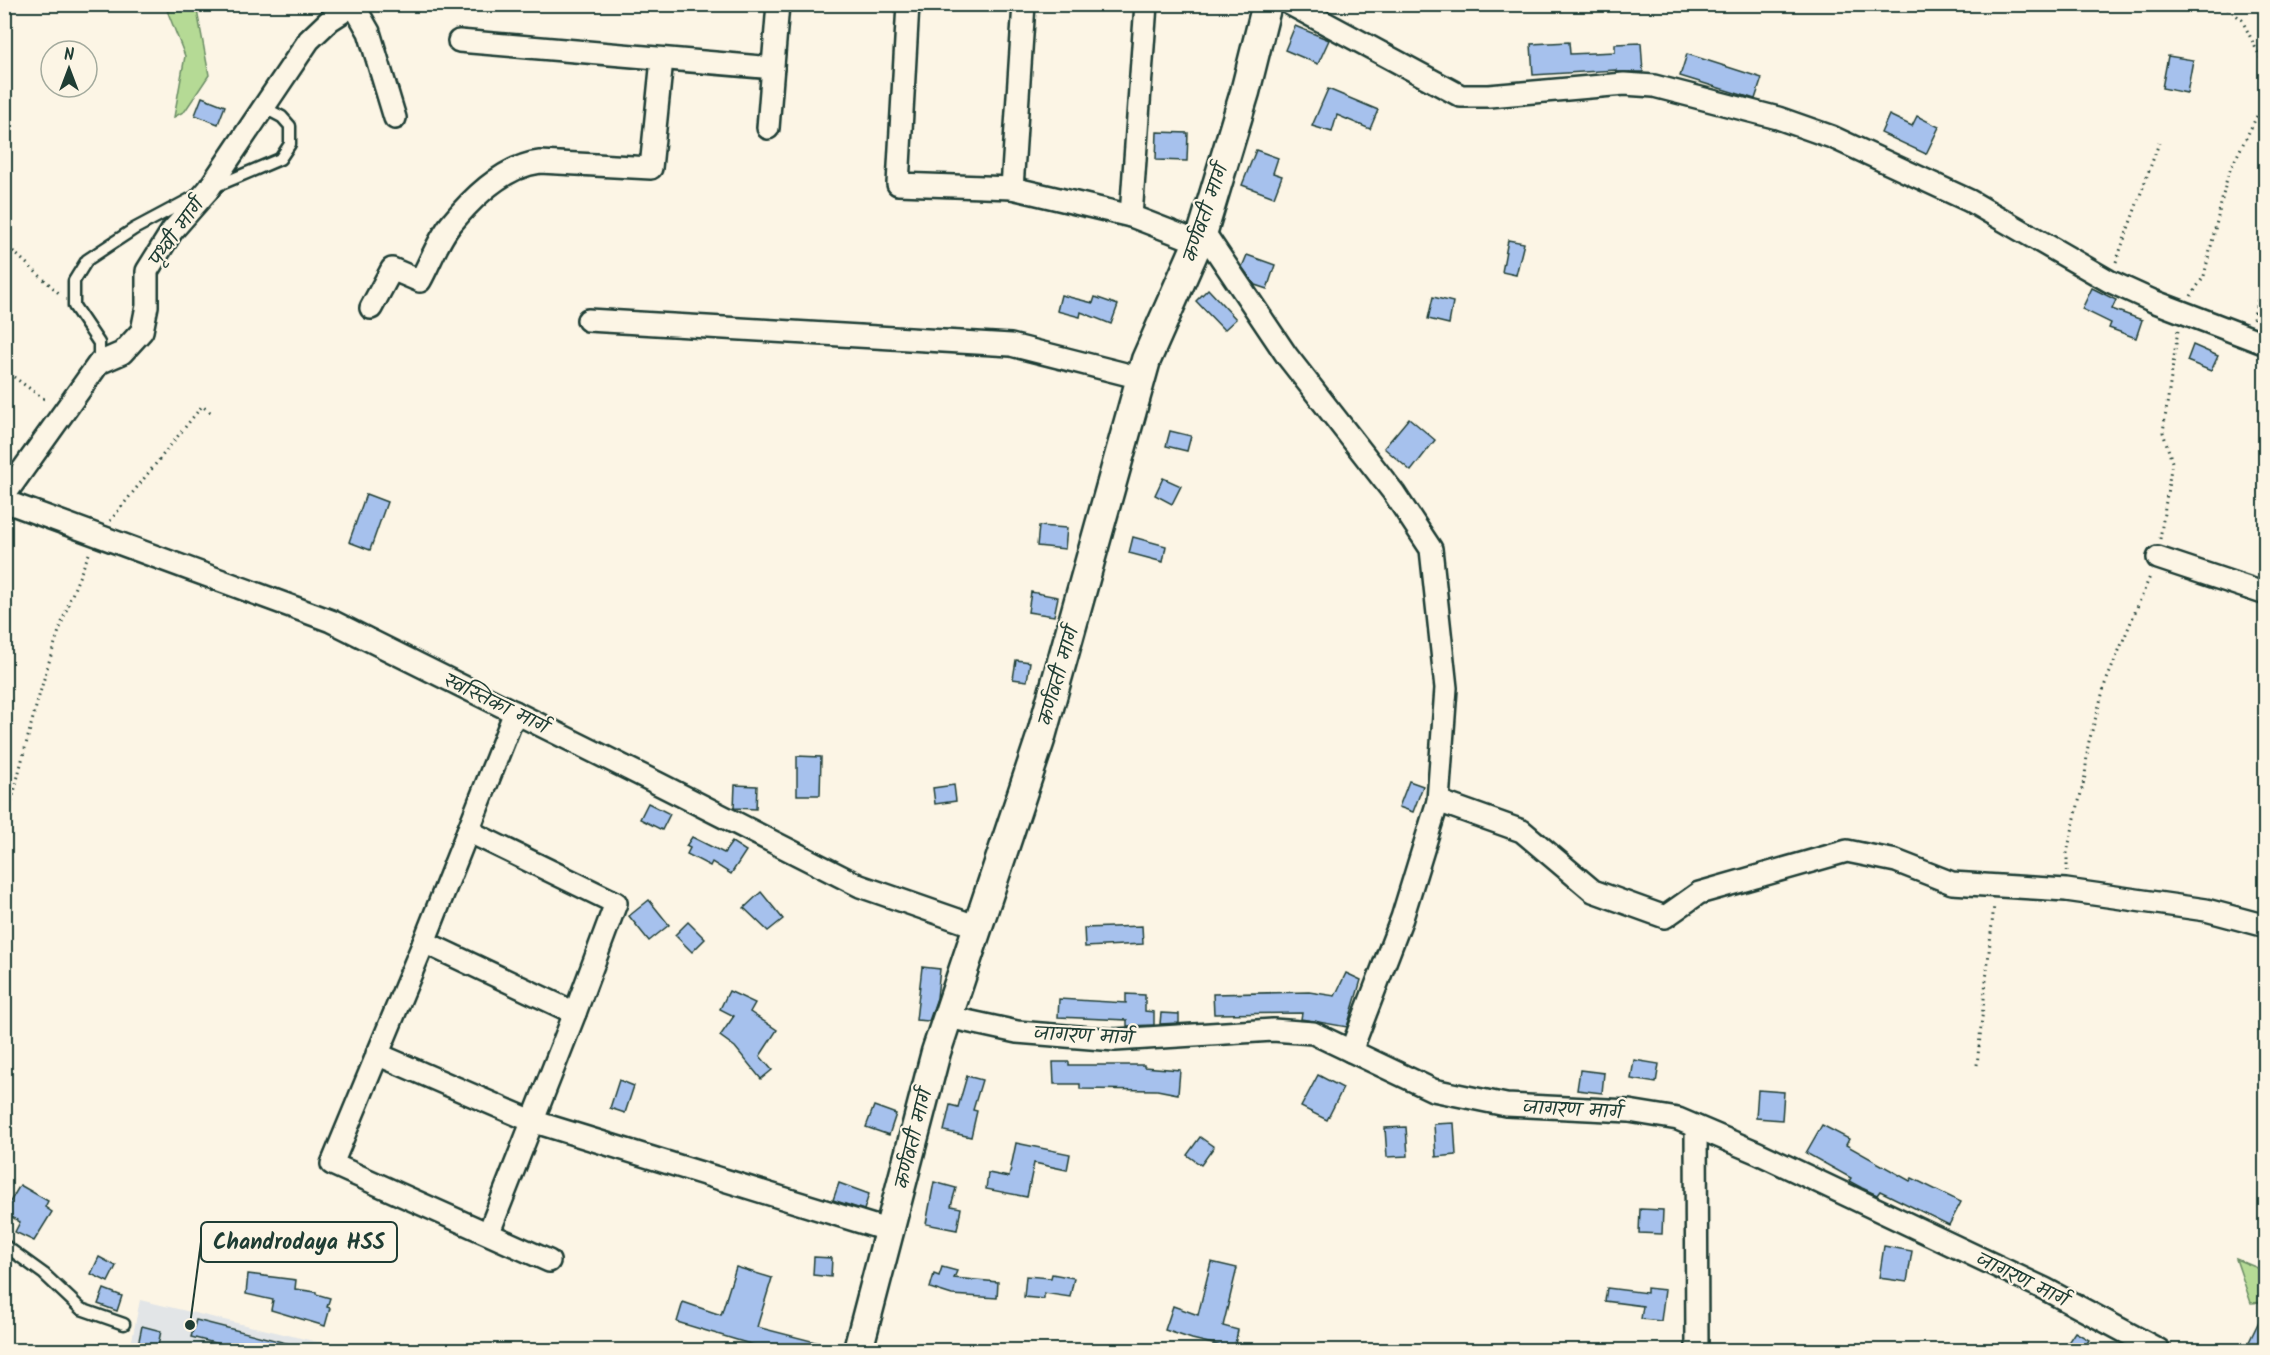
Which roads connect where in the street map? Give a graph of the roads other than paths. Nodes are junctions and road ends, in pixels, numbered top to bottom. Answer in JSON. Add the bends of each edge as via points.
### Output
{"nodes":[{"id":1,"x":778,"y":4,"type":"edge"},
{"id":2,"x":908,"y":4,"type":"edge"},
{"id":3,"x":1024,"y":4,"type":"edge"},
{"id":4,"x":1146,"y":4,"type":"edge"},
{"id":5,"x":1267,"y":4,"type":"edge"},
{"id":6,"x":1290,"y":4,"type":"edge"},
{"id":7,"x":354,"y":5,"type":"edge"},
{"id":8,"x":459,"y":41,"type":"dead end"},
{"id":9,"x":662,"y":59,"type":"junction"},
{"id":10,"x":773,"y":68,"type":"junction"},
{"id":11,"x":263,"y":107,"type":"junction"},
{"id":12,"x":395,"y":118,"type":"dead end"},
{"id":13,"x":768,"y":128,"type":"dead end"},
{"id":14,"x":1012,"y":188,"type":"junction"},
{"id":15,"x":208,"y":190,"type":"junction"},
{"id":16,"x":1131,"y":216,"type":"junction"},
{"id":17,"x":1200,"y":236,"type":"junction"},
{"id":18,"x":371,"y":308,"type":"dead end"},
{"id":19,"x":588,"y":320,"type":"dead end"},
{"id":20,"x":2257,"y":340,"type":"edge"},
{"id":21,"x":99,"y":363,"type":"junction"},
{"id":22,"x":1141,"y":378,"type":"junction"},
{"id":23,"x":4,"y":496,"type":"edge"},
{"id":24,"x":4,"y":501,"type":"edge"},
{"id":25,"x":2158,"y":558,"type":"road end"},
{"id":26,"x":2265,"y":594,"type":"edge"},
{"id":27,"x":515,"y":712,"type":"junction"},
{"id":28,"x":1438,"y":801,"type":"junction"},
{"id":29,"x":468,"y":831,"type":"junction"},
{"id":30,"x":2265,"y":926,"type":"edge"},
{"id":31,"x":978,"y":927,"type":"junction"},
{"id":32,"x":424,"y":942,"type":"junction"},
{"id":33,"x":575,"y":1012,"type":"junction"},
{"id":34,"x":948,"y":1017,"type":"junction"},
{"id":35,"x":1351,"y":1051,"type":"junction"},
{"id":36,"x":376,"y":1054,"type":"junction"},
{"id":37,"x":532,"y":1121,"type":"junction"},
{"id":38,"x":1696,"y":1126,"type":"junction"},
{"id":39,"x":890,"y":1231,"type":"junction"},
{"id":40,"x":489,"y":1232,"type":"junction"},
{"id":41,"x":4,"y":1245,"type":"edge"},
{"id":42,"x":549,"y":1261,"type":"dead end"},
{"id":43,"x":124,"y":1324,"type":"dead end"},
{"id":44,"x":858,"y":1350,"type":"edge"},
{"id":45,"x":1697,"y":1350,"type":"edge"},
{"id":46,"x":2159,"y":1350,"type":"edge"}],
"edges":[{"from":1,"to":10,"type":"street"},
{"from":2,"to":14,"type":"street","via":[[898,184]]},
{"from":3,"to":14,"type":"street"},
{"from":4,"to":16,"type":"street"},
{"from":5,"to":17,"type":"main road","name":"कर्णवती मार्ग","via":[[1245,92]]},
{"from":6,"to":20,"type":"street","via":[[1461,96],[1624,84],[1654,86],[1778,118],[1832,137],[1970,201],[2109,280]]},
{"from":7,"to":11,"type":"street","name":"पृथ्वी मार्ग","via":[[309,40]]},
{"from":7,"to":12,"type":"street","via":[[369,32]]},
{"from":8,"to":9,"type":"street"},
{"from":9,"to":10,"type":"street"},
{"from":9,"to":18,"type":"street","via":[[651,168],[524,164],[487,187],[450,225],[420,281],[392,269]]},
{"from":10,"to":13,"type":"street"},
{"from":11,"to":15,"type":"street","name":"पृथ्वी मार्ग"},
{"from":11,"to":15,"type":"lane","via":[[290,126],[290,144],[280,159]]},
{"from":14,"to":16,"type":"street"},
{"from":15,"to":21,"type":"street","name":"पृथ्वी मार्ग","via":[[172,231],[147,271],[142,331],[122,353]]},
{"from":15,"to":21,"type":"lane","via":[[134,229],[87,260],[74,282],[74,306],[99,343]]},
{"from":16,"to":17,"type":"street"},
{"from":17,"to":22,"type":"main road","name":"कर्णवती मार्ग"},
{"from":17,"to":28,"type":"street","via":[[1394,493],[1431,549],[1446,688]]},
{"from":19,"to":22,"type":"street","via":[[1011,345]]},
{"from":21,"to":23,"type":"street","name":"पृथ्वी मार्ग"},
{"from":22,"to":31,"type":"main road","name":"कर्णवती मार्ग","via":[[1040,740]]},
{"from":24,"to":27,"type":"street","name":"स्वस्तिका मार्ग","via":[[331,621]]},
{"from":25,"to":26,"type":"street"},
{"from":27,"to":29,"type":"street"},
{"from":27,"to":31,"type":"street","name":"स्वस्तिका मार्ग","via":[[860,886]]},
{"from":28,"to":30,"type":"street","via":[[1522,831],[1593,891],[1665,917],[1699,893],[1847,850],[1896,861],[1952,883],[2066,890],[2206,910]]},
{"from":28,"to":35,"type":"street","via":[[1402,918]]},
{"from":29,"to":32,"type":"street"},
{"from":29,"to":33,"type":"street","via":[[616,903]]},
{"from":31,"to":34,"type":"main road","name":"कर्णवती मार्ग"},
{"from":32,"to":33,"type":"street"},
{"from":32,"to":36,"type":"street"},
{"from":33,"to":37,"type":"street"},
{"from":34,"to":35,"type":"street","name":"जागरण मार्ग","via":[[1017,1032],[1115,1040],[1274,1030],[1313,1033]]},
{"from":34,"to":39,"type":"main road","name":"कर्णवती मार्ग"},
{"from":35,"to":38,"type":"street","name":"जागरण मार्ग","via":[[1433,1090],[1506,1105],[1629,1111]]},
{"from":36,"to":37,"type":"street"},
{"from":36,"to":40,"type":"street","via":[[332,1164]]},
{"from":37,"to":39,"type":"street"},
{"from":37,"to":40,"type":"street"},
{"from":38,"to":45,"type":"street"},
{"from":38,"to":46,"type":"street","name":"जागरण मार्ग","via":[[2045,1289]]},
{"from":39,"to":44,"type":"main road","name":"कर्णवती मार्ग"},
{"from":40,"to":42,"type":"street"},
{"from":41,"to":43,"type":"lane","via":[[44,1274],[81,1309]]}]}
